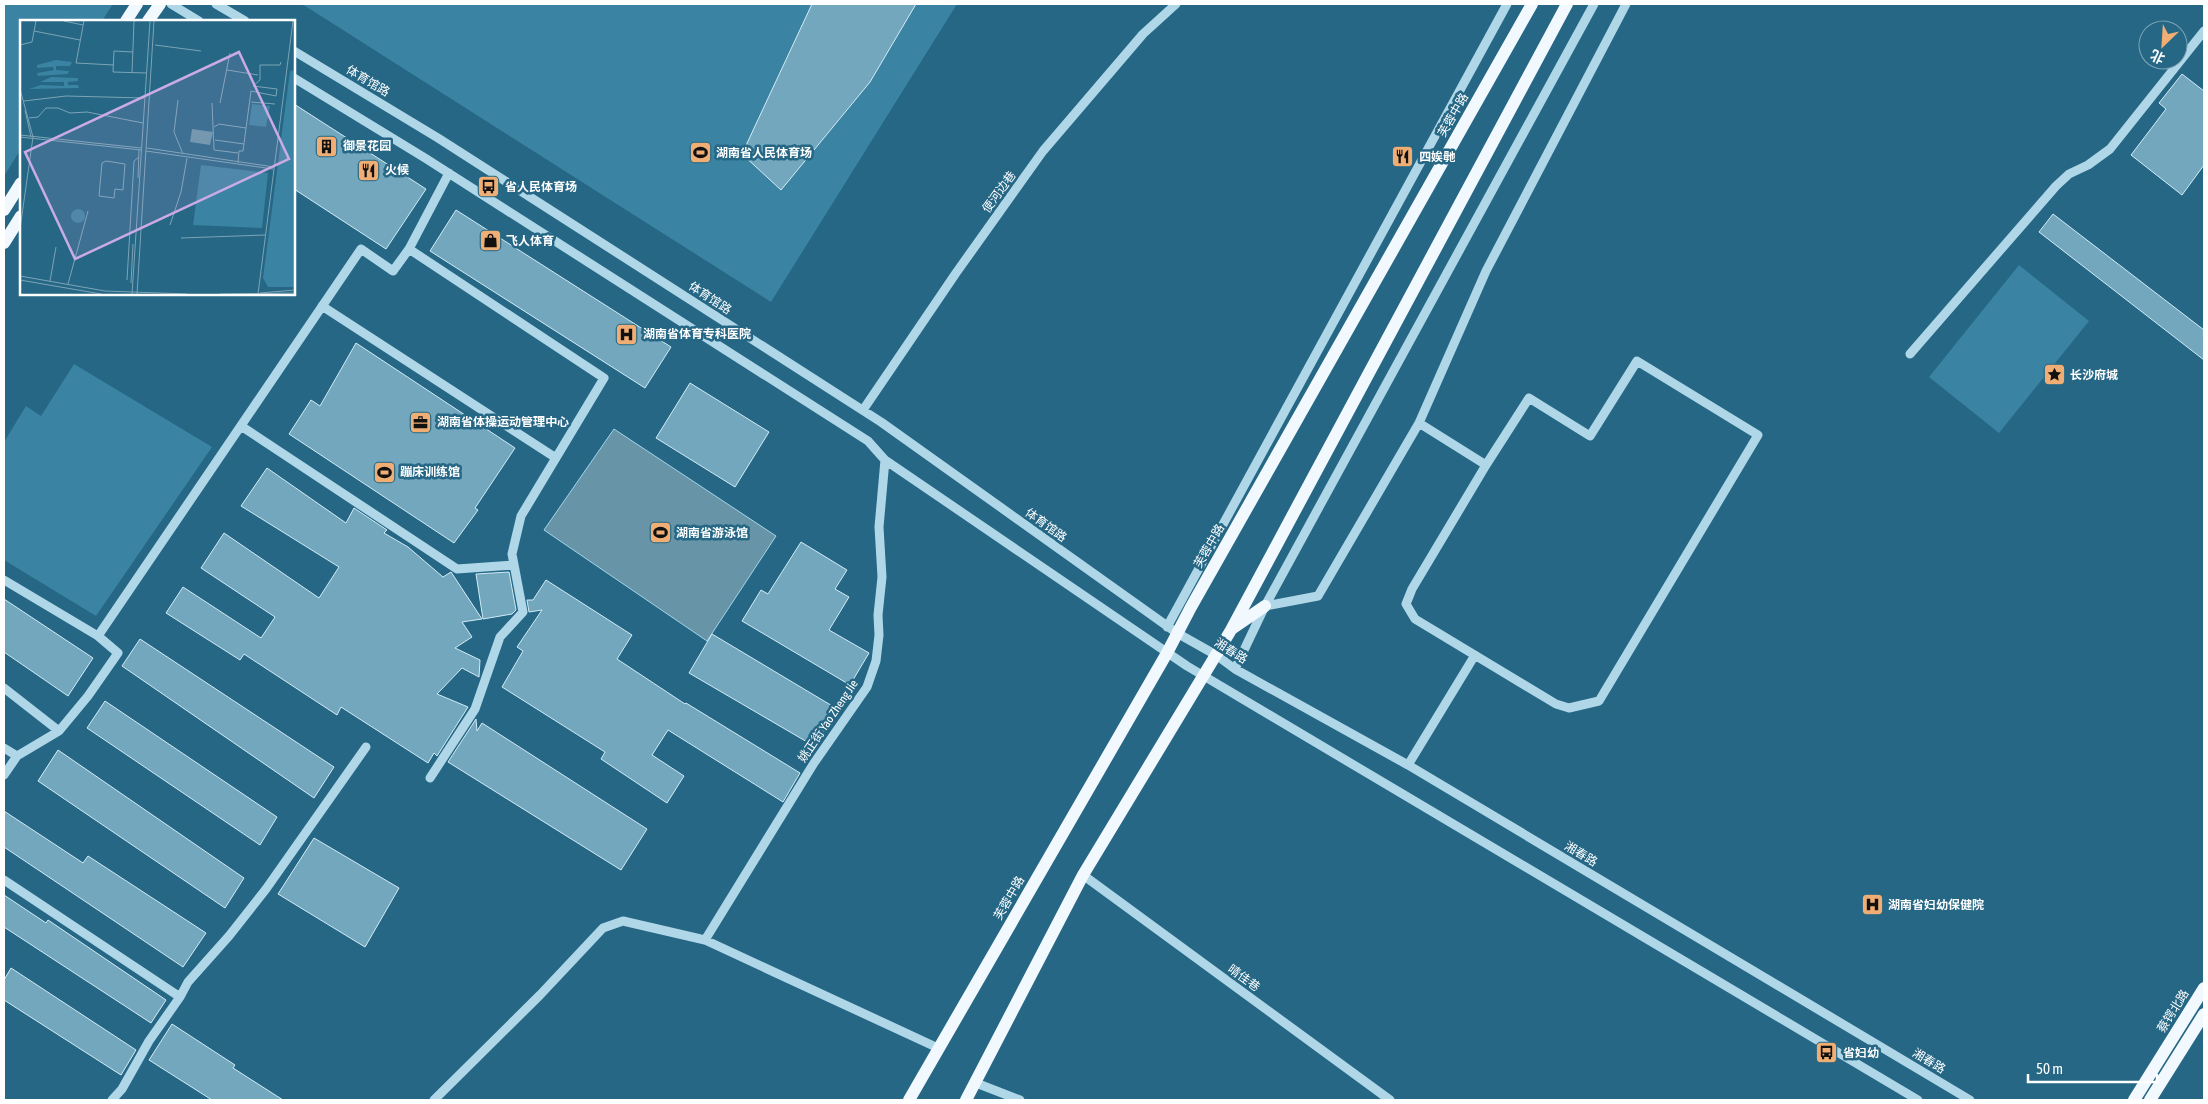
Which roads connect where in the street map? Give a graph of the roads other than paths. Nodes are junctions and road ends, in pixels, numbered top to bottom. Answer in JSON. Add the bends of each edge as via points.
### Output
{"nodes":[{"id":1,"x":137,"y":4,"type":"edge"},
{"id":2,"x":160,"y":4,"type":"edge"},
{"id":3,"x":171,"y":4,"type":"edge"},
{"id":4,"x":216,"y":4,"type":"edge"},
{"id":5,"x":1176,"y":4,"type":"edge"},
{"id":6,"x":1508,"y":4,"type":"edge"},
{"id":7,"x":1532,"y":4,"type":"edge"},
{"id":8,"x":1567,"y":4,"type":"edge"},
{"id":9,"x":1594,"y":4,"type":"edge"},
{"id":10,"x":1626,"y":4,"type":"edge"},
{"id":11,"x":127,"y":20,"type":"edge"},
{"id":12,"x":149,"y":20,"type":"edge"},
{"id":13,"x":198,"y":20,"type":"edge"},
{"id":14,"x":243,"y":20,"type":"edge"},
{"id":15,"x":2204,"y":31,"type":"edge"},
{"id":16,"x":295,"y":52,"type":"edge"},
{"id":17,"x":295,"y":79,"type":"edge"},
{"id":18,"x":449,"y":173,"type":"junction"},
{"id":19,"x":20,"y":185,"type":"edge"},
{"id":20,"x":4,"y":210,"type":"edge"},
{"id":21,"x":20,"y":218,"type":"edge"},
{"id":22,"x":4,"y":243,"type":"edge"},
{"id":23,"x":409,"y":249,"type":"junction"},
{"id":24,"x":322,"y":306,"type":"junction"},
{"id":25,"x":1910,"y":354,"type":"dead end"},
{"id":26,"x":863,"y":410,"type":"junction"},
{"id":27,"x":1419,"y":424,"type":"junction"},
{"id":28,"x":241,"y":426,"type":"junction"},
{"id":29,"x":556,"y":458,"type":"junction"},
{"id":30,"x":886,"y":460,"type":"junction"},
{"id":31,"x":1486,"y":465,"type":"junction"},
{"id":32,"x":514,"y":564,"type":"junction"},
{"id":33,"x":4,"y":580,"type":"edge"},
{"id":34,"x":1265,"y":606,"type":"junction"},
{"id":35,"x":1172,"y":630,"type":"junction"},
{"id":36,"x":1231,"y":630,"type":"junction"},
{"id":37,"x":98,"y":636,"type":"junction"},
{"id":38,"x":1167,"y":653,"type":"junction"},
{"id":39,"x":1216,"y":655,"type":"junction"},
{"id":40,"x":1475,"y":655,"type":"junction"},
{"id":41,"x":1235,"y":669,"type":"junction"},
{"id":42,"x":1205,"y":675,"type":"junction"},
{"id":43,"x":4,"y":688,"type":"edge"},
{"id":44,"x":59,"y":731,"type":"junction"},
{"id":45,"x":366,"y":747,"type":"dead end"},
{"id":46,"x":4,"y":748,"type":"edge"},
{"id":47,"x":17,"y":756,"type":"junction"},
{"id":48,"x":1408,"y":765,"type":"junction"},
{"id":49,"x":4,"y":775,"type":"edge"},
{"id":50,"x":430,"y":778,"type":"dead end"},
{"id":51,"x":1083,"y":875,"type":"junction"},
{"id":52,"x":4,"y":880,"type":"edge"},
{"id":53,"x":705,"y":940,"type":"junction"},
{"id":54,"x":2204,"y":988,"type":"edge"},
{"id":55,"x":180,"y":997,"type":"junction"},
{"id":56,"x":2204,"y":1014,"type":"edge"},
{"id":57,"x":938,"y":1048,"type":"junction"},
{"id":58,"x":976,"y":1083,"type":"junction"},
{"id":59,"x":112,"y":1100,"type":"edge"},
{"id":60,"x":434,"y":1100,"type":"edge"},
{"id":61,"x":909,"y":1100,"type":"edge"},
{"id":62,"x":966,"y":1100,"type":"edge"},
{"id":63,"x":1020,"y":1100,"type":"edge"},
{"id":64,"x":1390,"y":1100,"type":"edge"},
{"id":65,"x":1918,"y":1100,"type":"edge"},
{"id":66,"x":1970,"y":1100,"type":"edge"},
{"id":67,"x":2134,"y":1100,"type":"edge"},
{"id":68,"x":2150,"y":1100,"type":"edge"}],
"edges":[{"from":1,"to":11,"type":"main road"},
{"from":2,"to":12,"type":"main road"},
{"from":3,"to":13,"type":"street"},
{"from":4,"to":14,"type":"street"},
{"from":5,"to":26,"type":"street","name":"便河边巷","via":[[1143,34],[1044,151]]},
{"from":6,"to":35,"type":"street","name":"芙蓉中路"},
{"from":7,"to":35,"type":"main road","name":"芙蓉中路"},
{"from":8,"to":36,"type":"main road"},
{"from":9,"to":34,"type":"street"},
{"from":10,"to":27,"type":"street","via":[[1486,271]]},
{"from":15,"to":25,"type":"street","via":[[2110,149],[2069,174],[2056,186]]},
{"from":16,"to":26,"type":"street","name":"体育馆路","via":[[438,138]]},
{"from":17,"to":18,"type":"street"},
{"from":18,"to":23,"type":"street"},
{"from":18,"to":30,"type":"street","via":[[868,441]]},
{"from":19,"to":20,"type":"main road"},
{"from":21,"to":22,"type":"main road"},
{"from":23,"to":24,"type":"street","via":[[393,270],[360,249]]},
{"from":23,"to":29,"type":"street","via":[[604,378]]},
{"from":24,"to":28,"type":"street"},
{"from":24,"to":29,"type":"street"},
{"from":26,"to":35,"type":"street","name":"体育馆路"},
{"from":27,"to":31,"type":"street"},
{"from":27,"to":34,"type":"street","via":[[1318,596]]},
{"from":28,"to":32,"type":"street","via":[[456,569]]},
{"from":28,"to":37,"type":"street"},
{"from":29,"to":32,"type":"street","via":[[521,516],[512,554]]},
{"from":30,"to":38,"type":"street"},
{"from":30,"to":53,"type":"street","name":"姚正街 Yao Zheng Jie","via":[[879,527],[882,577],[879,635],[876,661],[867,688],[814,763]]},
{"from":31,"to":40,"type":"street","via":[[1406,604],[1415,619]]},
{"from":31,"to":40,"type":"street","via":[[1529,398],[1590,436],[1637,361],[1758,436],[1599,701],[1570,708],[1556,704]]},
{"from":32,"to":50,"type":"street","via":[[523,612],[500,637],[475,709]]},
{"from":33,"to":37,"type":"street"},
{"from":34,"to":36,"type":"main road"},
{"from":34,"to":41,"type":"street"},
{"from":35,"to":38,"type":"main road","name":"芙蓉中路"},
{"from":35,"to":39,"type":"street","name":"湘春路"},
{"from":36,"to":39,"type":"main road"},
{"from":37,"to":44,"type":"street","via":[[118,652]]},
{"from":38,"to":42,"type":"street"},
{"from":38,"to":57,"type":"main road","name":"芙蓉中路"},
{"from":39,"to":41,"type":"street","name":"湘春路"},
{"from":39,"to":42,"type":"main road"},
{"from":40,"to":48,"type":"street"},
{"from":41,"to":48,"type":"street","name":"湘春路"},
{"from":42,"to":51,"type":"main road"},
{"from":42,"to":65,"type":"street"},
{"from":43,"to":44,"type":"street"},
{"from":44,"to":47,"type":"street"},
{"from":45,"to":55,"type":"street","via":[[266,889],[188,982]]},
{"from":46,"to":47,"type":"street"},
{"from":47,"to":49,"type":"street"},
{"from":48,"to":66,"type":"street","name":"湘春路"},
{"from":51,"to":58,"type":"main road"},
{"from":51,"to":64,"type":"street","name":"晴佳巷"},
{"from":52,"to":55,"type":"street"},
{"from":53,"to":57,"type":"street"},
{"from":53,"to":60,"type":"street","via":[[623,921],[603,928]]},
{"from":54,"to":67,"type":"main road","name":"蔡锷北路"},
{"from":55,"to":59,"type":"street"},
{"from":56,"to":68,"type":"main road"},
{"from":57,"to":61,"type":"main road","name":"芙蓉中路"},
{"from":58,"to":62,"type":"main road"},
{"from":58,"to":63,"type":"street"}]}
